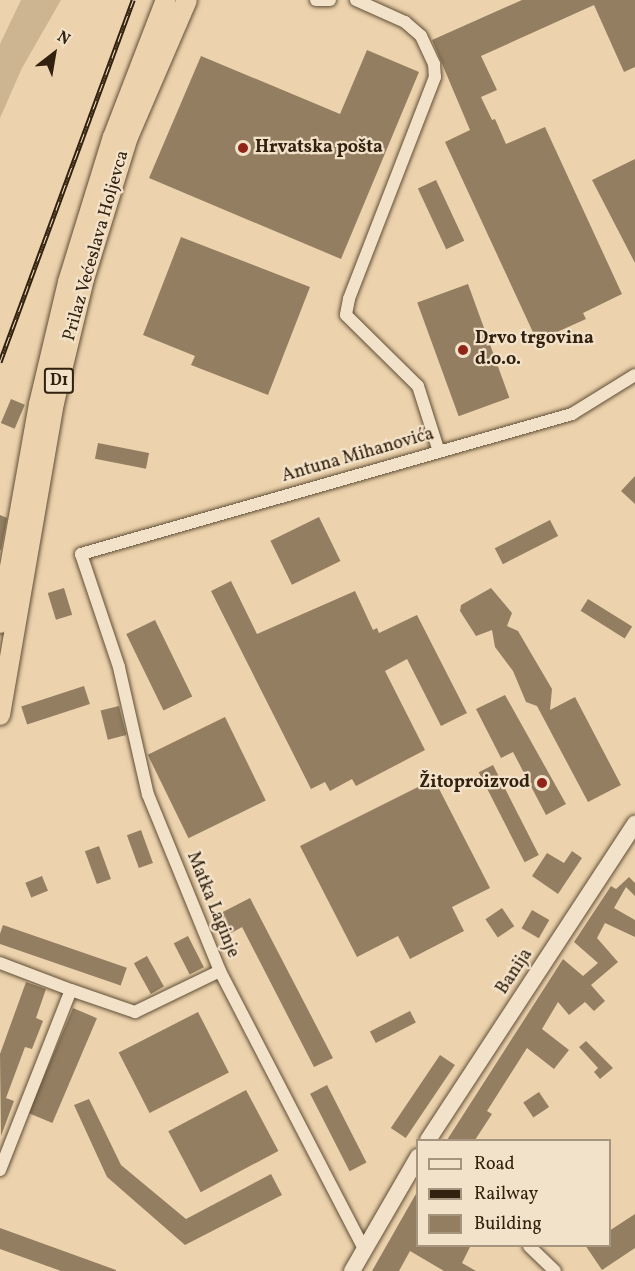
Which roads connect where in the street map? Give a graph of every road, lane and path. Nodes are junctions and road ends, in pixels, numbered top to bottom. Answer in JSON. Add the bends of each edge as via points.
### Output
{"nodes":[{"id":1,"x":166,"y":0,"type":"edge"},
{"id":2,"x":187,"y":0,"type":"edge"},
{"id":3,"x":316,"y":0,"type":"edge"},
{"id":4,"x":330,"y":0,"type":"edge"},
{"id":5,"x":356,"y":0,"type":"edge"},
{"id":6,"x":635,"y":375,"type":"edge"},
{"id":7,"x":439,"y":452,"type":"junction"},
{"id":8,"x":81,"y":554,"type":"joint"},
{"id":9,"x":0,"y":623,"type":"edge"},
{"id":10,"x":0,"y":715,"type":"edge"},
{"id":11,"x":635,"y":824,"type":"edge"},
{"id":12,"x":0,"y":963,"type":"edge"},
{"id":13,"x":220,"y":971,"type":"junction"},
{"id":14,"x":71,"y":990,"type":"junction"},
{"id":15,"x":429,"y":1139,"type":"edge"},
{"id":16,"x":416,"y":1161,"type":"edge"},
{"id":17,"x":0,"y":1170,"type":"edge"},
{"id":18,"x":412,"y":1176,"type":"edge"},
{"id":19,"x":531,"y":1247,"type":"edge"},
{"id":20,"x":364,"y":1248,"type":"junction"},
{"id":21,"x":352,"y":1271,"type":"edge"},
{"id":22,"x":555,"y":1271,"type":"edge"}],
"edges":[{"from":1,"to":9,"type":"highway","name":"Prilaz Većeslava Holjevca","number":"D1","via":[[113,137],[68,282],[39,404]]},
{"from":2,"to":10,"type":"highway","name":"Prilaz Većeslava Holjevca","number":"D1","via":[[128,137],[84,279],[54,403]]},
{"from":3,"to":4,"type":"street"},
{"from":5,"to":7,"type":"street","via":[[405,22],[421,36],[434,64],[435,77],[346,315],[418,386]]},
{"from":6,"to":7,"type":"street","name":"Antuna Mihanovića","via":[[572,414]]},
{"from":7,"to":8,"type":"street","name":"Antuna Mihanovića"},
{"from":8,"to":13,"type":"street","name":"Matka Laginje","via":[[119,667],[148,795]]},
{"from":11,"to":15,"type":"main road","name":"Banija"},
{"from":12,"to":14,"type":"street"},
{"from":13,"to":14,"type":"street","via":[[135,1012]]},
{"from":13,"to":20,"type":"street","name":"Matka Laginje"},
{"from":14,"to":17,"type":"street"},
{"from":16,"to":18,"type":"main road"},
{"from":18,"to":20,"type":"main road"},
{"from":19,"to":22,"type":"street"},
{"from":20,"to":21,"type":"main road"}]}
